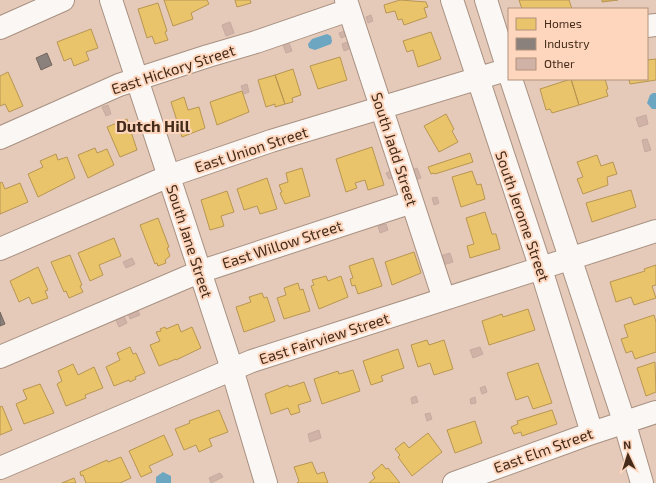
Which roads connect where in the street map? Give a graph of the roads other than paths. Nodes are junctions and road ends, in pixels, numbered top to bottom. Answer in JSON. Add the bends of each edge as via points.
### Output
{"nodes":[{"id":1,"x":63,"y":0,"type":"edge"},
{"id":2,"x":111,"y":0,"type":"edge"},
{"id":3,"x":452,"y":0,"type":"edge"},
{"id":4,"x":486,"y":0,"type":"edge"},
{"id":5,"x":347,"y":5,"type":"edge"},
{"id":6,"x":0,"y":28,"type":"edge"},
{"id":7,"x":508,"y":70,"type":"edge"},
{"id":8,"x":508,"y":73,"type":"edge"},
{"id":9,"x":477,"y":79,"type":"junction"},
{"id":10,"x":137,"y":80,"type":"junction"},
{"id":11,"x":511,"y":80,"type":"edge"},
{"id":12,"x":381,"y":107,"type":"junction"},
{"id":13,"x":0,"y":138,"type":"edge"},
{"id":14,"x":169,"y":176,"type":"junction"},
{"id":15,"x":412,"y":202,"type":"junction"},
{"id":16,"x":656,"y":231,"type":"edge"},
{"id":17,"x":0,"y":249,"type":"edge"},
{"id":18,"x":570,"y":260,"type":"junction"},
{"id":19,"x":541,"y":269,"type":"junction"},
{"id":20,"x":199,"y":272,"type":"junction"},
{"id":21,"x":444,"y":299,"type":"junction"},
{"id":22,"x":0,"y":358,"type":"edge"},
{"id":23,"x":232,"y":369,"type":"junction"},
{"id":24,"x":656,"y":412,"type":"edge"},
{"id":25,"x":624,"y":421,"type":"junction"},
{"id":26,"x":592,"y":433,"type":"junction"},
{"id":27,"x":0,"y":468,"type":"edge"},
{"id":28,"x":266,"y":483,"type":"edge"},
{"id":29,"x":454,"y":483,"type":"edge"},
{"id":30,"x":642,"y":483,"type":"edge"}],
"edges":[{"from":1,"to":6,"type":"street"},
{"from":2,"to":10,"type":"street","name":"South Jane Street"},
{"from":3,"to":9,"type":"street","name":"South Jerome Street"},
{"from":4,"to":7,"type":"street","name":"South Jerome Street"},
{"from":5,"to":10,"type":"street","name":"East Hickory Street","via":[[256,42]]},
{"from":5,"to":12,"type":"street","name":"South Jadd Street"},
{"from":8,"to":9,"type":"street","name":"East Union Street"},
{"from":9,"to":12,"type":"street","name":"East Union Street"},
{"from":9,"to":19,"type":"street","name":"South Jerome Street"},
{"from":10,"to":13,"type":"street","name":"East Hickory Street","via":[[119,85]]},
{"from":10,"to":14,"type":"street","name":"South Jane Street"},
{"from":11,"to":18,"type":"street","name":"South Jerome Street"},
{"from":12,"to":14,"type":"street","name":"East Union Street"},
{"from":12,"to":15,"type":"street","name":"South Jadd Street"},
{"from":14,"to":17,"type":"street","name":"East Union Street"},
{"from":14,"to":20,"type":"street","name":"South Jane Street"},
{"from":15,"to":20,"type":"street","name":"East Willow Street"},
{"from":15,"to":21,"type":"street","name":"South Jadd Street"},
{"from":16,"to":18,"type":"street","name":"East Fairview Street"},
{"from":18,"to":19,"type":"street","name":"East Fairview Street"},
{"from":18,"to":25,"type":"street","name":"South Jerome Street"},
{"from":19,"to":21,"type":"street","name":"East Fairview Street"},
{"from":19,"to":26,"type":"street","name":"South Jerome Street"},
{"from":20,"to":22,"type":"street","name":"East Willow Street"},
{"from":20,"to":23,"type":"street","name":"South Jane Street"},
{"from":21,"to":23,"type":"street","name":"East Fairview Street"},
{"from":23,"to":27,"type":"street","name":"East Fairview Street"},
{"from":23,"to":28,"type":"street","name":"South Jane Street"},
{"from":24,"to":25,"type":"street","name":"East Elm Street"},
{"from":25,"to":26,"type":"street","name":"East Elm Street"},
{"from":25,"to":30,"type":"street","name":"South Jerome Street"},
{"from":26,"to":29,"type":"street","name":"East Elm Street"}]}
